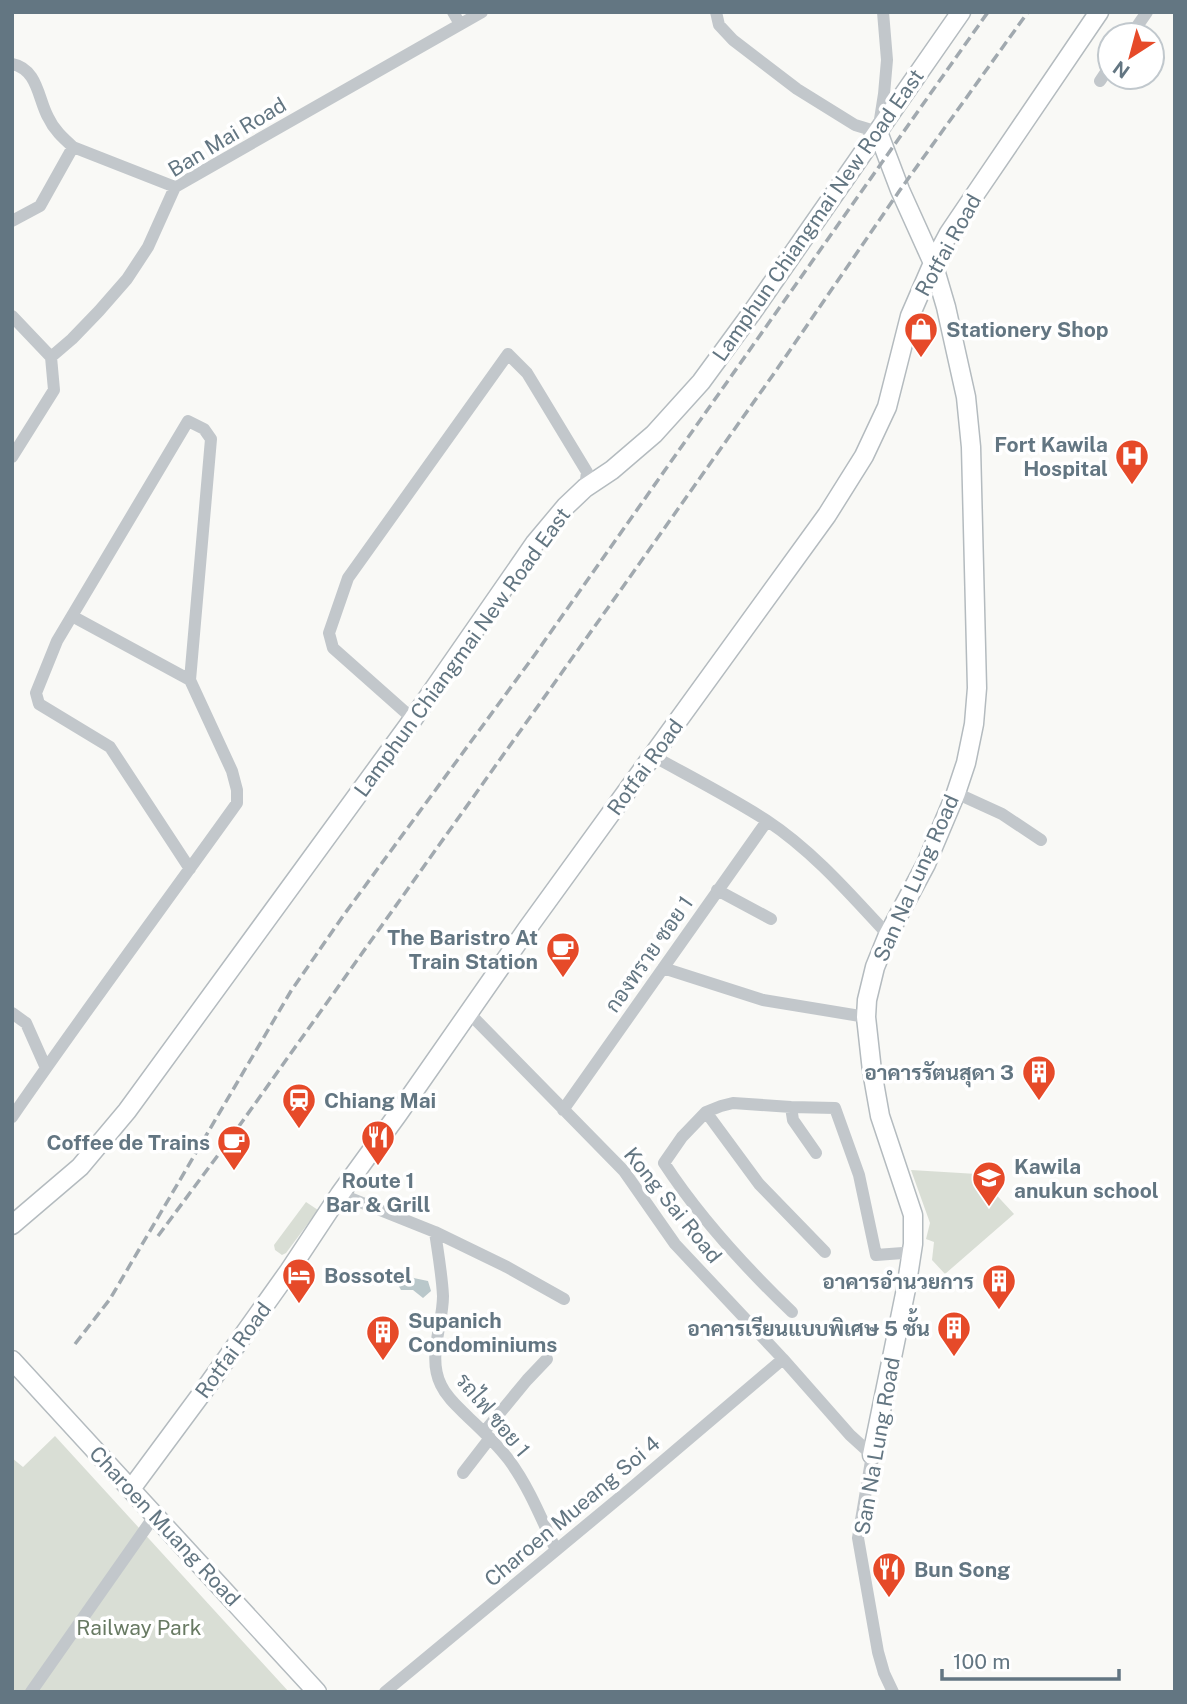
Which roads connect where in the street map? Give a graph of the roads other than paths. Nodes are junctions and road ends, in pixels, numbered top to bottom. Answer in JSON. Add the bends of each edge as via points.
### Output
{"nodes":[{"id":1,"x":453,"y":12,"type":"edge"},
{"id":2,"x":482,"y":12,"type":"edge"},
{"id":3,"x":716,"y":12,"type":"edge"},
{"id":4,"x":883,"y":12,"type":"edge"},
{"id":5,"x":961,"y":12,"type":"edge"},
{"id":6,"x":1099,"y":12,"type":"edge"},
{"id":7,"x":460,"y":24,"type":"junction"},
{"id":8,"x":12,"y":64,"type":"edge"},
{"id":9,"x":878,"y":132,"type":"junction"},
{"id":10,"x":73,"y":147,"type":"junction"},
{"id":11,"x":175,"y":187,"type":"junction"},
{"id":12,"x":13,"y":222,"type":"edge"},
{"id":13,"x":933,"y":263,"type":"junction"},
{"id":14,"x":12,"y":316,"type":"edge"},
{"id":15,"x":51,"y":357,"type":"junction"},
{"id":16,"x":12,"y":457,"type":"edge"},
{"id":17,"x":585,"y":488,"type":"junction"},
{"id":18,"x":72,"y":616,"type":"junction"},
{"id":19,"x":190,"y":680,"type":"junction"},
{"id":20,"x":413,"y":719,"type":"junction"},
{"id":21,"x":653,"y":756,"type":"junction"},
{"id":22,"x":956,"y":793,"type":"junction"},
{"id":23,"x":766,"y":821,"type":"junction"},
{"id":24,"x":1041,"y":840,"type":"dead end"},
{"id":25,"x":190,"y":869,"type":"junction"},
{"id":26,"x":717,"y":890,"type":"junction"},
{"id":27,"x":771,"y":919,"type":"dead end"},
{"id":28,"x":888,"y":935,"type":"junction"},
{"id":29,"x":663,"y":968,"type":"junction"},
{"id":30,"x":12,"y":1013,"type":"edge"},
{"id":31,"x":469,"y":1013,"type":"junction"},
{"id":32,"x":866,"y":1017,"type":"junction"},
{"id":33,"x":46,"y":1068,"type":"junction"},
{"id":34,"x":791,"y":1107,"type":"junction"},
{"id":35,"x":563,"y":1110,"type":"junction"},
{"id":36,"x":706,"y":1112,"type":"junction"},
{"id":37,"x":12,"y":1118,"type":"edge"},
{"id":38,"x":816,"y":1153,"type":"dead end"},
{"id":39,"x":340,"y":1194,"type":"junction"},
{"id":40,"x":12,"y":1225,"type":"edge"},
{"id":41,"x":435,"y":1232,"type":"junction"},
{"id":42,"x":825,"y":1252,"type":"dead end"},
{"id":43,"x":912,"y":1255,"type":"junction"},
{"id":44,"x":564,"y":1298,"type":"dead end"},
{"id":45,"x":792,"y":1312,"type":"dead end"},
{"id":46,"x":547,"y":1359,"type":"dead end"},
{"id":47,"x":783,"y":1359,"type":"junction"},
{"id":48,"x":12,"y":1360,"type":"edge"},
{"id":49,"x":487,"y":1435,"type":"junction"},
{"id":50,"x":872,"y":1455,"type":"junction"},
{"id":51,"x":463,"y":1473,"type":"dead end"},
{"id":52,"x":131,"y":1489,"type":"junction"},
{"id":53,"x":155,"y":1515,"type":"junction"},
{"id":54,"x":556,"y":1550,"type":"junction"},
{"id":55,"x":31,"y":1692,"type":"edge"},
{"id":56,"x":317,"y":1692,"type":"edge"},
{"id":57,"x":386,"y":1692,"type":"edge"},
{"id":58,"x":893,"y":1692,"type":"edge"}],
"edges":[{"from":1,"to":7,"type":"street"},
{"from":2,"to":7,"type":"street","name":"Ban Mai Road"},
{"from":3,"to":9,"type":"street","via":[[719,25],[733,40],[797,89],[855,125]]},
{"from":4,"to":9,"type":"street","via":[[887,60]]},
{"from":5,"to":9,"type":"street","name":"Lamphun Chiangmai New Road East"},
{"from":6,"to":13,"type":"street","name":"Rotfai Road"},
{"from":7,"to":11,"type":"street","name":"Ban Mai Road"},
{"from":8,"to":10,"type":"street","via":[[34,79],[47,116]]},
{"from":9,"to":13,"type":"street","name":"San Na Lung Road"},
{"from":9,"to":17,"type":"street","name":"Lamphun Chiangmai New Road East","via":[[701,382],[654,434]]},
{"from":10,"to":11,"type":"street"},
{"from":10,"to":12,"type":"street","via":[[40,205]]},
{"from":11,"to":15,"type":"street","name":"Ban Mai Road","via":[[148,247],[127,279]]},
{"from":13,"to":21,"type":"street","name":"Rotfai Road","via":[[910,316],[887,407],[864,456],[827,515]]},
{"from":13,"to":22,"type":"street","name":"San Na Lung Road","via":[[966,397],[971,447],[977,688],[974,724]]},
{"from":14,"to":15,"type":"street"},
{"from":15,"to":16,"type":"street","via":[[54,390]]},
{"from":17,"to":20,"type":"street","name":"Lamphun Chiangmai New Road East","via":[[535,543]]},
{"from":17,"to":20,"type":"street","via":[[587,472],[527,373],[508,354],[348,578],[329,633],[333,648]]},
{"from":18,"to":19,"type":"street"},
{"from":18,"to":19,"type":"street","via":[[188,421],[204,429],[211,439]]},
{"from":18,"to":25,"type":"street","via":[[36,693],[38,704],[110,747]]},
{"from":19,"to":25,"type":"street","via":[[237,790],[237,803]]},
{"from":20,"to":40,"type":"street","name":"Lamphun Chiangmai New Road East","via":[[127,1111],[80,1167]]},
{"from":21,"to":23,"type":"street"},
{"from":21,"to":31,"type":"street","name":"Rotfai Road"},
{"from":22,"to":24,"type":"street","via":[[1002,814]]},
{"from":22,"to":28,"type":"street","name":"San Na Lung Road","via":[[926,864]]},
{"from":23,"to":26,"type":"street","name":"กองทราย ซอย 1"},
{"from":23,"to":28,"type":"street","via":[[842,884]]},
{"from":25,"to":33,"type":"street"},
{"from":26,"to":27,"type":"street"},
{"from":26,"to":29,"type":"street","name":"กองทราย ซอย 1"},
{"from":28,"to":32,"type":"street","name":"San Na Lung Road","via":[[875,967]]},
{"from":29,"to":32,"type":"street","via":[[763,1000]]},
{"from":29,"to":35,"type":"street","name":"กองทราย ซอย 1"},
{"from":30,"to":33,"type":"street","via":[[26,1023]]},
{"from":31,"to":35,"type":"street","name":"Kong Sai Road"},
{"from":31,"to":39,"type":"street","name":"Rotfai Road"},
{"from":32,"to":43,"type":"street","name":"San Na Lung Road","via":[[880,1116],[913,1215]]},
{"from":33,"to":37,"type":"street"},
{"from":34,"to":36,"type":"street","via":[[733,1103]]},
{"from":34,"to":38,"type":"street","via":[[793,1120]]},
{"from":34,"to":43,"type":"street","via":[[835,1108],[859,1175],[876,1255]]},
{"from":35,"to":47,"type":"street","name":"Kong Sai Road","via":[[625,1171],[675,1244]]},
{"from":36,"to":42,"type":"street","via":[[759,1184]]},
{"from":36,"to":45,"type":"street","via":[[664,1163],[720,1238]]},
{"from":39,"to":41,"type":"street"},
{"from":39,"to":52,"type":"street","name":"Rotfai Road"},
{"from":41,"to":44,"type":"street"},
{"from":41,"to":49,"type":"street","name":"รถไฟ ซอย 1","via":[[443,1294],[436,1369],[453,1402]]},
{"from":43,"to":50,"type":"street","name":"San Na Lung Road"},
{"from":46,"to":49,"type":"street"},
{"from":47,"to":50,"type":"street","name":"Kong Sai Road"},
{"from":47,"to":54,"type":"street","name":"Charoen Mueang Soi 4"},
{"from":48,"to":52,"type":"street","name":"Charoen Muang Road"},
{"from":49,"to":51,"type":"street"},
{"from":49,"to":54,"type":"street","name":"รถไฟ ซอย 1","via":[[525,1486]]},
{"from":50,"to":58,"type":"street","name":"San Na Lung Road","via":[[858,1538],[878,1652]]},
{"from":52,"to":53,"type":"street","name":"Charoen Muang Road"},
{"from":53,"to":55,"type":"street"},
{"from":53,"to":56,"type":"street","name":"Charoen Muang Road"},
{"from":54,"to":57,"type":"street","name":"Charoen Mueang Soi 4"}]}
